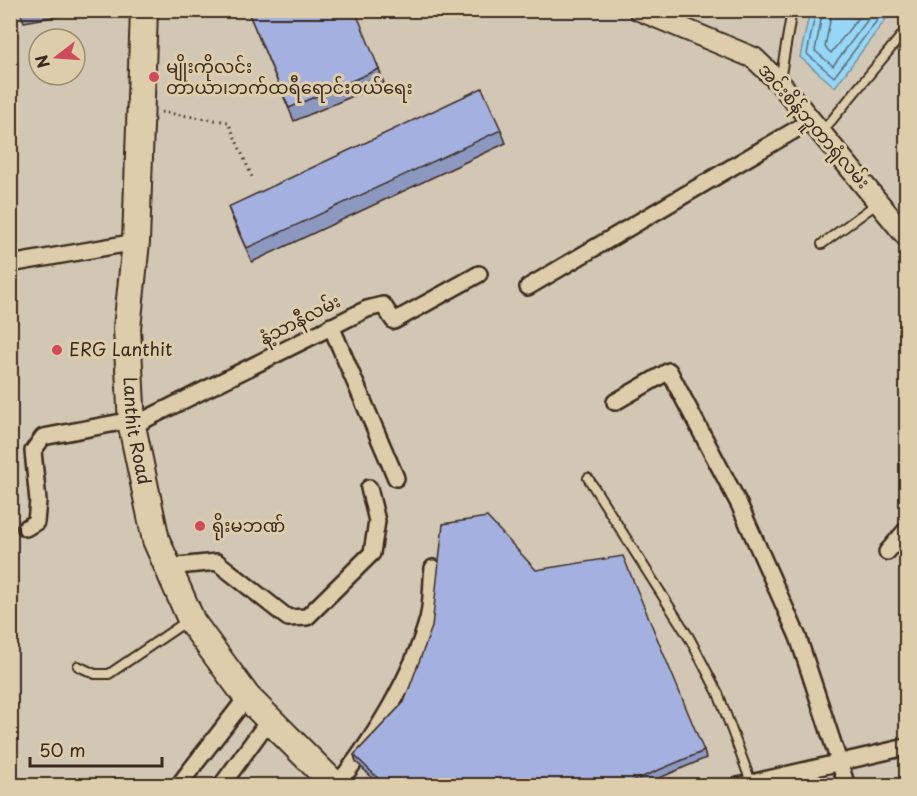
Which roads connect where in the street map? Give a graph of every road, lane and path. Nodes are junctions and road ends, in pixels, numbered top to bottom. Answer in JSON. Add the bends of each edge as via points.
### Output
{"nodes":[{"id":1,"x":144,"y":10,"type":"edge"},
{"id":2,"x":639,"y":10,"type":"edge"},
{"id":3,"x":792,"y":10,"type":"edge"},
{"id":4,"x":906,"y":30,"type":"edge"},
{"id":5,"x":779,"y":82,"type":"junction"},
{"id":6,"x":141,"y":109,"type":"junction"},
{"id":7,"x":817,"y":126,"type":"junction"},
{"id":8,"x":253,"y":179,"type":"dead end"},
{"id":9,"x":879,"y":202,"type":"junction"},
{"id":10,"x":906,"y":236,"type":"edge"},
{"id":11,"x":136,"y":242,"type":"junction"},
{"id":12,"x":822,"y":244,"type":"dead end"},
{"id":13,"x":10,"y":264,"type":"edge"},
{"id":14,"x":479,"y":273,"type":"dead end"},
{"id":15,"x":528,"y":287,"type":"dead end"},
{"id":16,"x":331,"y":326,"type":"junction"},
{"id":17,"x":615,"y":402,"type":"dead end"},
{"id":18,"x":132,"y":423,"type":"junction"},
{"id":19,"x":396,"y":478,"type":"dead end"},
{"id":20,"x":588,"y":478,"type":"dead end"},
{"id":21,"x":369,"y":488,"type":"dead end"},
{"id":22,"x":26,"y":528,"type":"dead end"},
{"id":23,"x":906,"y":530,"type":"edge"},
{"id":24,"x":887,"y":552,"type":"dead end"},
{"id":25,"x":168,"y":567,"type":"junction"},
{"id":26,"x":433,"y":568,"type":"dead end"},
{"id":27,"x":190,"y":618,"type":"junction"},
{"id":28,"x":78,"y":666,"type":"dead end"},
{"id":29,"x":247,"y":697,"type":"junction"},
{"id":30,"x":269,"y":720,"type":"junction"},
{"id":31,"x":906,"y":747,"type":"edge"},
{"id":32,"x":838,"y":760,"type":"junction"},
{"id":33,"x":744,"y":784,"type":"edge"},
{"id":34,"x":178,"y":786,"type":"edge"},
{"id":35,"x":221,"y":786,"type":"edge"},
{"id":36,"x":336,"y":786,"type":"edge"},
{"id":37,"x":847,"y":786,"type":"edge"}],
"edges":[{"from":1,"to":6,"type":"main road","name":"Lanthit Road"},
{"from":2,"to":5,"type":"street","name":"အင်းစိန်ဘူတာရုံလမ်း","via":[[754,58]]},
{"from":3,"to":5,"type":"lane"},
{"from":4,"to":7,"type":"lane"},
{"from":5,"to":7,"type":"street","name":"အင်းစိန်ဘူတာရုံလမ်း"},
{"from":6,"to":8,"type":"path","via":[[228,122]]},
{"from":6,"to":11,"type":"main road","name":"Lanthit Road"},
{"from":7,"to":9,"type":"street","name":"အင်းစိန်ဘူတာရုံလမ်း"},
{"from":7,"to":15,"type":"street"},
{"from":9,"to":10,"type":"street","name":"အင်းစိန်ဘူတာရုံလမ်း"},
{"from":9,"to":12,"type":"lane"},
{"from":11,"to":13,"type":"street"},
{"from":11,"to":18,"type":"main road","name":"Lanthit Road","via":[[127,328]]},
{"from":14,"to":16,"type":"street","name":"နံ့သာနီလမ်း","via":[[394,321],[383,305]]},
{"from":16,"to":18,"type":"street","name":"နံ့သာနီလမ်း"},
{"from":16,"to":19,"type":"street"},
{"from":17,"to":32,"type":"street","via":[[669,371],[739,504],[798,637]]},
{"from":18,"to":22,"type":"street","name":"နံ့သာနီလမ်း","via":[[43,437],[33,451],[36,522]]},
{"from":18,"to":25,"type":"main road","name":"Lanthit Road","via":[[156,540]]},
{"from":20,"to":33,"type":"lane","via":[[690,639],[718,693]]},
{"from":21,"to":25,"type":"street","via":[[376,521],[372,554],[307,617],[288,618],[217,562]]},
{"from":23,"to":24,"type":"street"},
{"from":25,"to":27,"type":"main road","name":"Lanthit Road"},
{"from":26,"to":36,"type":"street","via":[[429,617],[411,670]]},
{"from":27,"to":28,"type":"lane","via":[[109,674],[95,674]]},
{"from":27,"to":29,"type":"main road","name":"Lanthit Road"},
{"from":29,"to":30,"type":"main road","name":"Lanthit Road"},
{"from":29,"to":34,"type":"street"},
{"from":30,"to":35,"type":"street"},
{"from":30,"to":36,"type":"main road","name":"Lanthit Road"},
{"from":31,"to":32,"type":"street"},
{"from":32,"to":33,"type":"street"},
{"from":32,"to":37,"type":"street"}]}
